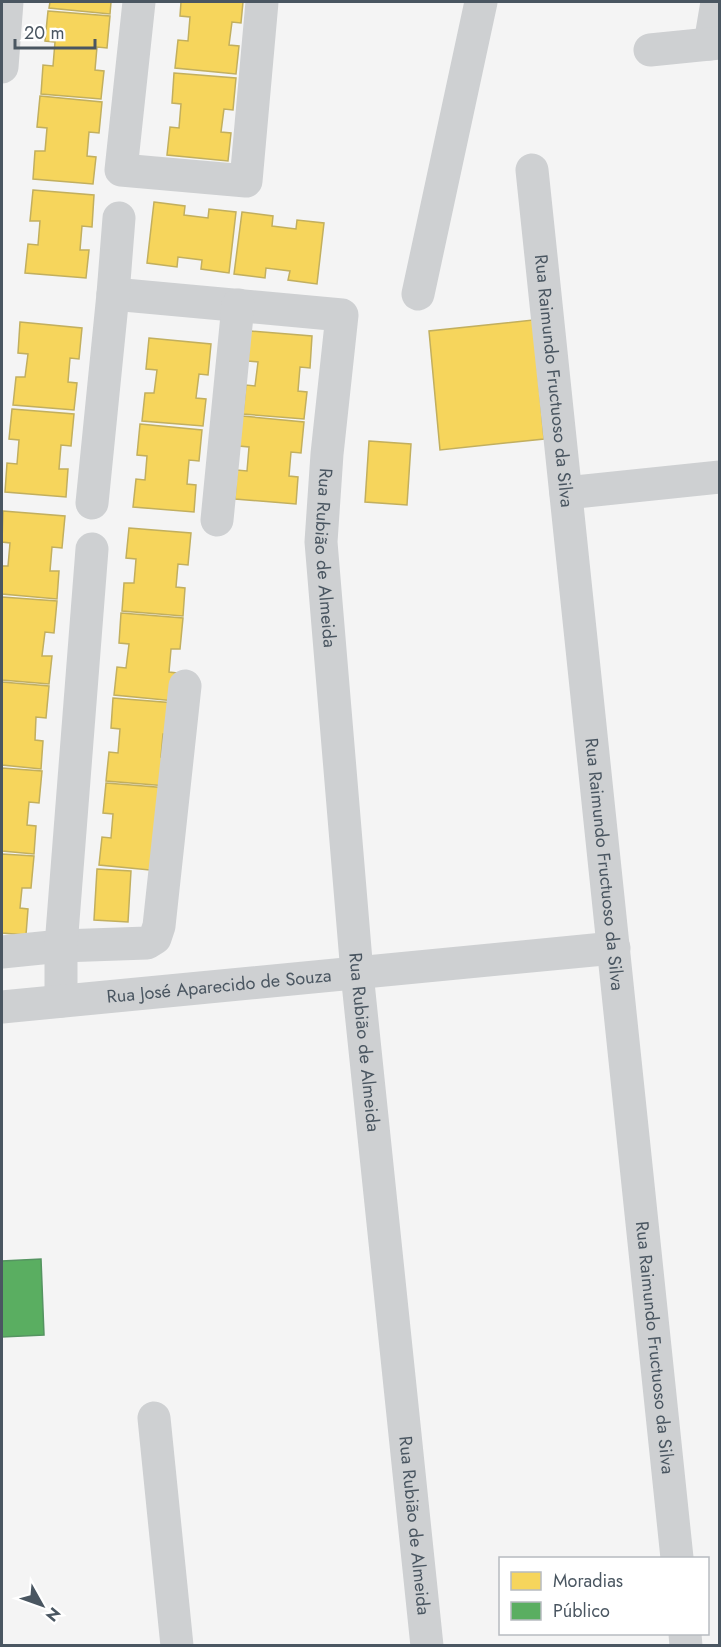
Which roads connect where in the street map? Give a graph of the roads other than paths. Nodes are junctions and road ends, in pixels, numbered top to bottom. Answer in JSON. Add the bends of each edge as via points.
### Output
{"nodes":[{"id":1,"x":7,"y":2,"type":"edge"},
{"id":2,"x":139,"y":2,"type":"edge"},
{"id":3,"x":262,"y":2,"type":"edge"},
{"id":4,"x":481,"y":2,"type":"edge"},
{"id":5,"x":717,"y":2,"type":"edge"},
{"id":6,"x":715,"y":43,"type":"edge"},
{"id":7,"x":650,"y":50,"type":"dead end"},
{"id":8,"x":2,"y":68,"type":"edge"},
{"id":9,"x":532,"y":170,"type":"dead end"},
{"id":10,"x":119,"y":218,"type":"dead end"},
{"id":11,"x":113,"y":294,"type":"junction"},
{"id":12,"x":418,"y":294,"type":"dead end"},
{"id":13,"x":238,"y":305,"type":"junction"},
{"id":14,"x":720,"y":477,"type":"edge"},
{"id":15,"x":566,"y":493,"type":"junction"},
{"id":16,"x":92,"y":503,"type":"dead end"},
{"id":17,"x":217,"y":520,"type":"dead end"},
{"id":18,"x":92,"y":549,"type":"dead end"},
{"id":19,"x":185,"y":686,"type":"dead end"},
{"id":20,"x":61,"y":946,"type":"junction"},
{"id":21,"x":614,"y":948,"type":"junction"},
{"id":22,"x":2,"y":952,"type":"edge"},
{"id":23,"x":357,"y":973,"type":"junction"},
{"id":24,"x":61,"y":1001,"type":"junction"},
{"id":25,"x":2,"y":1007,"type":"edge"},
{"id":26,"x":154,"y":1418,"type":"dead end"},
{"id":27,"x":677,"y":1557,"type":"edge"},
{"id":28,"x":177,"y":1646,"type":"edge"},
{"id":29,"x":427,"y":1646,"type":"edge"}],
"edges":[{"from":1,"to":8,"type":"street"},
{"from":2,"to":3,"type":"street","via":[[121,170],[246,181]]},
{"from":4,"to":12,"type":"street"},
{"from":5,"to":6,"type":"street"},
{"from":6,"to":7,"type":"street"},
{"from":9,"to":15,"type":"street","name":"Rua Raimundo Fructuoso da Silva"},
{"from":10,"to":11,"type":"street"},
{"from":11,"to":13,"type":"street"},
{"from":11,"to":16,"type":"street"},
{"from":13,"to":17,"type":"street"},
{"from":13,"to":23,"type":"street","name":"Rua Rubião de Almeida","via":[[342,315],[321,542]]},
{"from":14,"to":15,"type":"street"},
{"from":15,"to":21,"type":"street","name":"Rua Raimundo Fructuoso da Silva"},
{"from":18,"to":20,"type":"street"},
{"from":19,"to":20,"type":"street","via":[[155,938],[147,943]]},
{"from":20,"to":22,"type":"street"},
{"from":20,"to":24,"type":"street"},
{"from":21,"to":23,"type":"street","name":"Rua José Aparecido de Souza"},
{"from":21,"to":27,"type":"street","name":"Rua Raimundo Fructuoso da Silva"},
{"from":23,"to":24,"type":"street","name":"Rua José Aparecido de Souza"},
{"from":23,"to":29,"type":"street","name":"Rua Rubião de Almeida"},
{"from":24,"to":25,"type":"street","name":"Rua José Aparecido de Souza"},
{"from":26,"to":28,"type":"street"}]}
